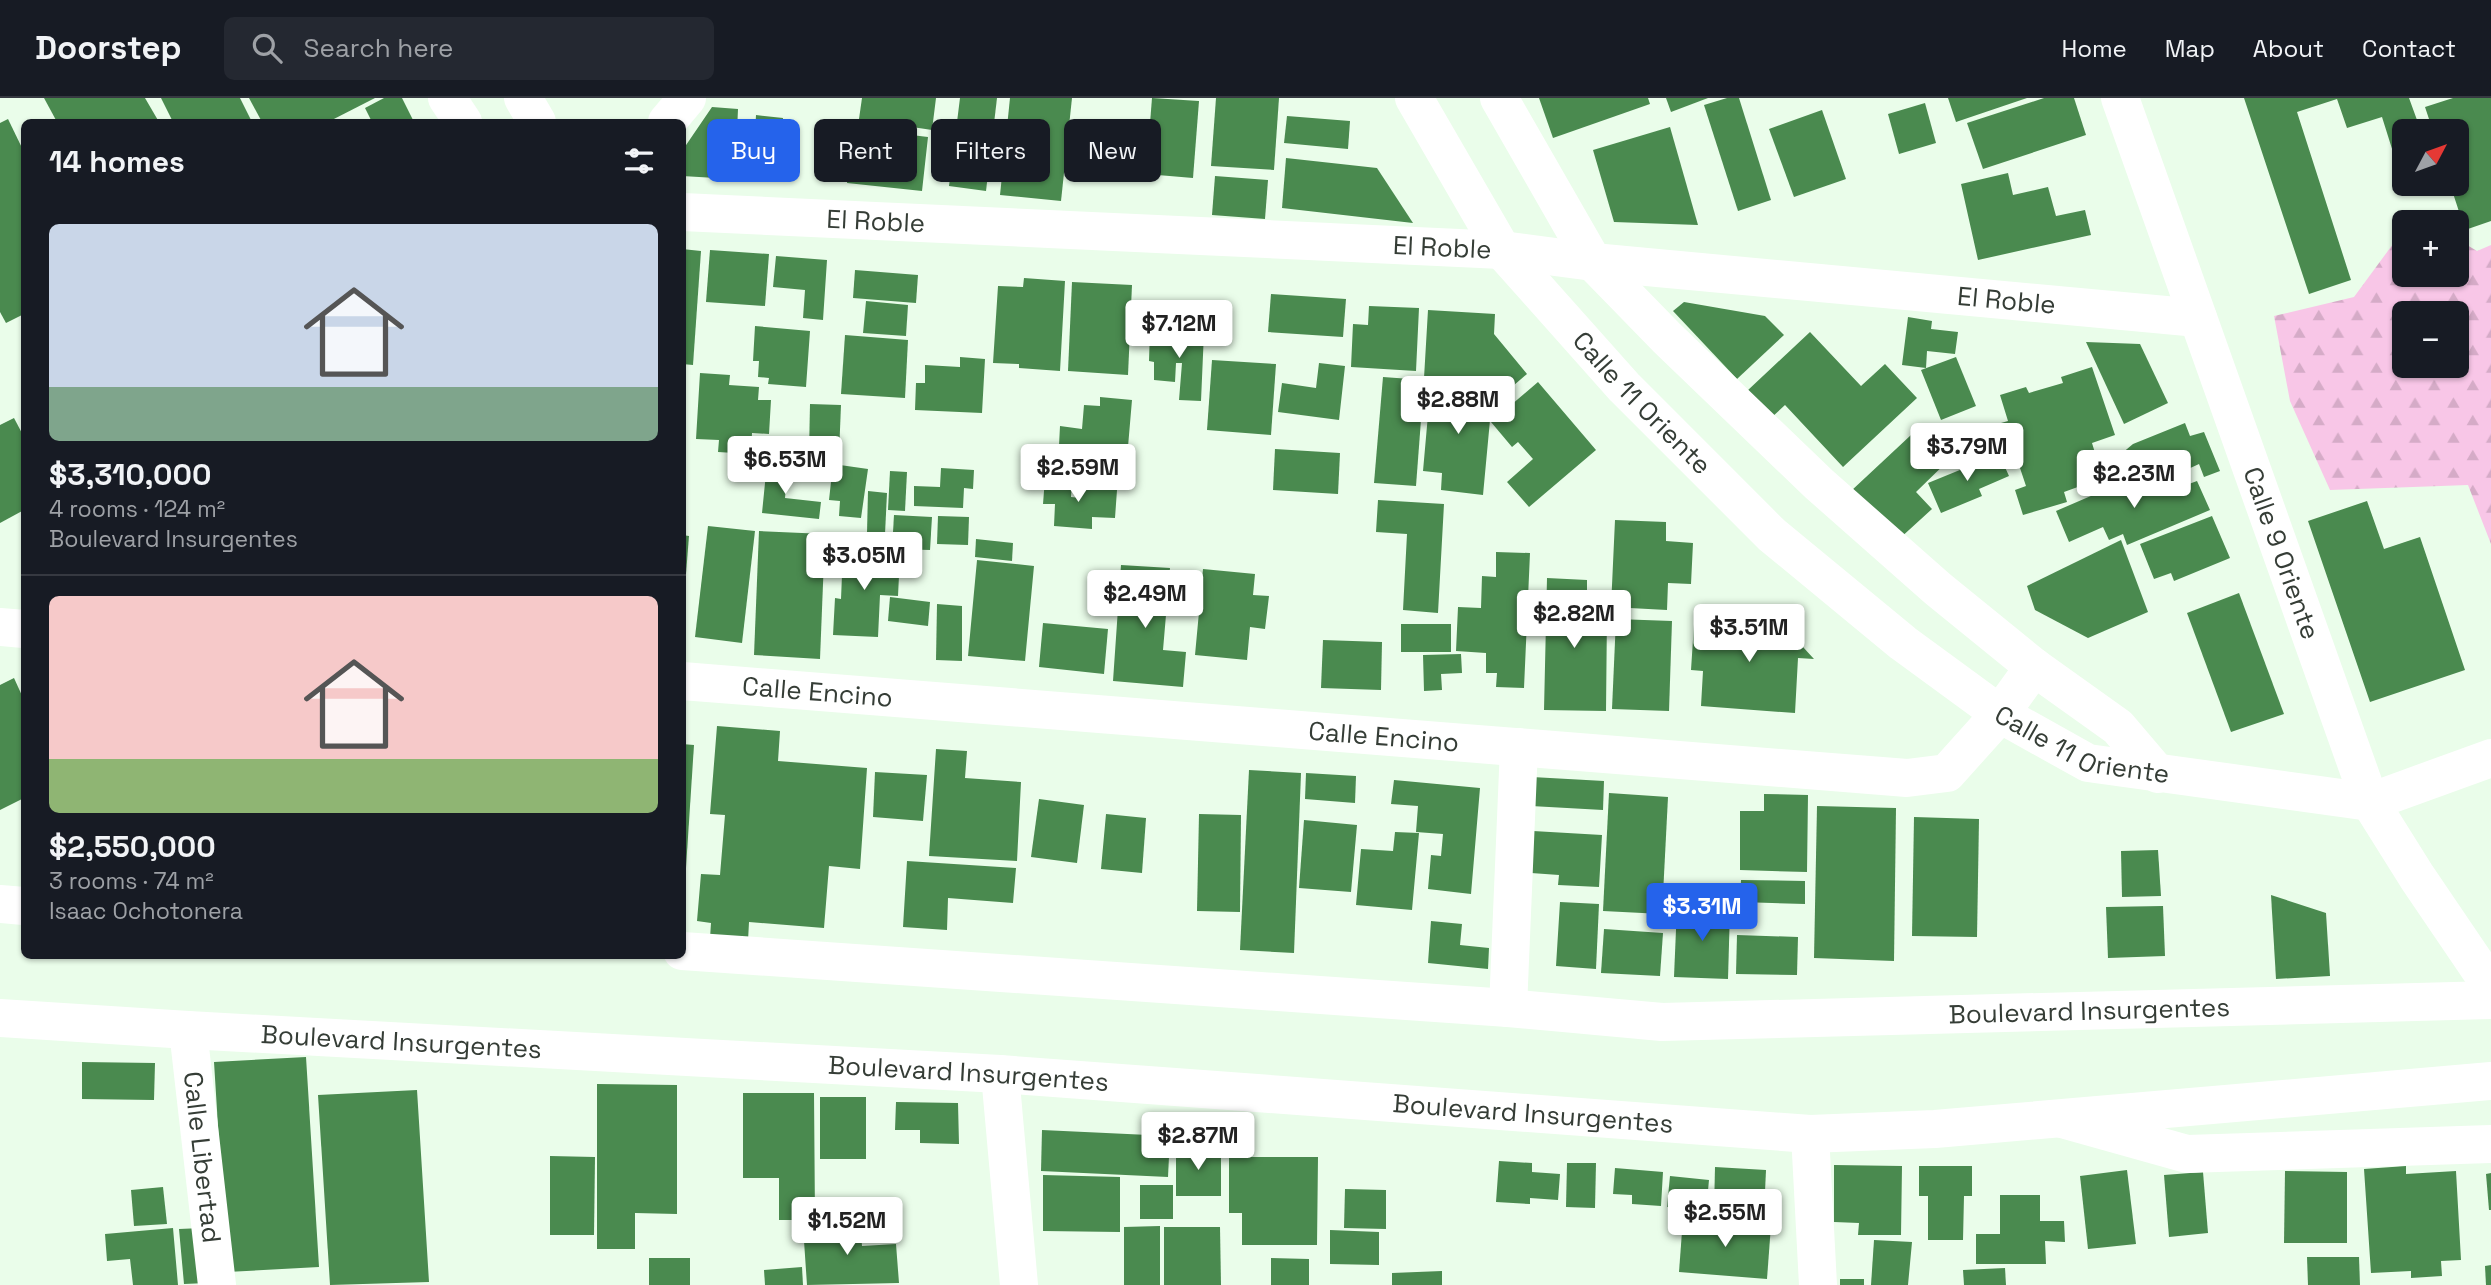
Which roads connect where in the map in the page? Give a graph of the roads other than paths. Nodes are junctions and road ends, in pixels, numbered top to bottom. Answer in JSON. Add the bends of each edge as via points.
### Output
{"nodes":[{"id":1,"x":447,"y":98,"type":"edge"},
{"id":2,"x":523,"y":98,"type":"edge"},
{"id":3,"x":687,"y":98,"type":"edge"},
{"id":4,"x":1413,"y":98,"type":"edge"},
{"id":5,"x":1499,"y":98,"type":"edge"},
{"id":6,"x":2120,"y":98,"type":"edge"},
{"id":7,"x":462,"y":119,"type":"edge"},
{"id":8,"x":535,"y":119,"type":"edge"},
{"id":9,"x":670,"y":119,"type":"edge"},
{"id":10,"x":686,"y":212,"type":"edge"},
{"id":11,"x":1502,"y":250,"type":"junction"},
{"id":12,"x":1593,"y":261,"type":"junction"},
{"id":13,"x":2198,"y":318,"type":"junction"},
{"id":14,"x":0,"y":627,"type":"edge"},
{"id":15,"x":21,"y":629,"type":"edge"},
{"id":16,"x":2034,"y":667,"type":"junction"},
{"id":17,"x":686,"y":681,"type":"edge"},
{"id":18,"x":2000,"y":714,"type":"junction"},
{"id":19,"x":1519,"y":747,"type":"junction"},
{"id":20,"x":2491,"y":758,"type":"edge"},
{"id":21,"x":2158,"y":774,"type":"junction"},
{"id":22,"x":2370,"y":802,"type":"junction"},
{"id":23,"x":0,"y":904,"type":"edge"},
{"id":24,"x":21,"y":905,"type":"edge"},
{"id":25,"x":686,"y":951,"type":"edge"},
{"id":26,"x":2491,"y":986,"type":"edge"},
{"id":27,"x":2491,"y":1000,"type":"edge"},
{"id":28,"x":1508,"y":1008,"type":"junction"},
{"id":29,"x":0,"y":1018,"type":"edge"},
{"id":30,"x":188,"y":1030,"type":"junction"},
{"id":31,"x":1000,"y":1074,"type":"junction"},
{"id":32,"x":2491,"y":1081,"type":"edge"},
{"id":33,"x":2060,"y":1119,"type":"junction"},
{"id":34,"x":1810,"y":1134,"type":"junction"},
{"id":35,"x":2491,"y":1144,"type":"edge"},
{"id":36,"x":217,"y":1285,"type":"edge"},
{"id":37,"x":1019,"y":1285,"type":"edge"},
{"id":38,"x":1818,"y":1285,"type":"edge"}],
"edges":[{"from":1,"to":7,"type":"street"},
{"from":2,"to":8,"type":"street"},
{"from":3,"to":9,"type":"street"},
{"from":4,"to":11,"type":"street","name":"Calle 11 Oriente"},
{"from":5,"to":12,"type":"street","name":"Calle 11 Oriente"},
{"from":6,"to":13,"type":"street","name":"Calle 9 Oriente"},
{"from":10,"to":11,"type":"street","name":"El Roble"},
{"from":11,"to":12,"type":"street","name":"El Roble"},
{"from":11,"to":18,"type":"street","name":"Calle 11 Oriente","via":[[1624,387],[1772,535],[1903,643]]},
{"from":12,"to":13,"type":"street","name":"El Roble"},
{"from":12,"to":16,"type":"street","name":"Calle 11 Oriente","via":[[1818,484]]},
{"from":13,"to":22,"type":"street","name":"Calle 9 Oriente"},
{"from":14,"to":15,"type":"street"},
{"from":16,"to":18,"type":"street","name":"Calle Encino"},
{"from":16,"to":21,"type":"street","name":"Calle 11 Oriente","via":[[2118,727]]},
{"from":17,"to":19,"type":"street","name":"Calle Encino"},
{"from":18,"to":19,"type":"street","name":"Calle Encino","via":[[1947,773],[1907,778]]},
{"from":18,"to":21,"type":"street","name":"Calle 11 Oriente","via":[[2088,763]]},
{"from":19,"to":28,"type":"street"},
{"from":20,"to":22,"type":"street"},
{"from":21,"to":22,"type":"street"},
{"from":22,"to":26,"type":"street","name":"Calle 9 Oriente"},
{"from":23,"to":24,"type":"street"},
{"from":25,"to":28,"type":"street","name":"Boulevard Insurgentes"},
{"from":27,"to":28,"type":"street","name":"Boulevard Insurgentes","via":[[1662,1023]]},
{"from":29,"to":30,"type":"street","name":"Boulevard Insurgentes"},
{"from":30,"to":31,"type":"street","name":"Boulevard Insurgentes"},
{"from":30,"to":36,"type":"street","name":"Calle Libertad"},
{"from":31,"to":34,"type":"street","name":"Boulevard Insurgentes"},
{"from":31,"to":37,"type":"street"},
{"from":32,"to":33,"type":"street","name":"Boulevard Insurgentes"},
{"from":33,"to":34,"type":"street","name":"Boulevard Insurgentes"},
{"from":33,"to":35,"type":"street","name":"Boulevard Insurgentes","via":[[2187,1154]]},
{"from":34,"to":38,"type":"street"}]}
